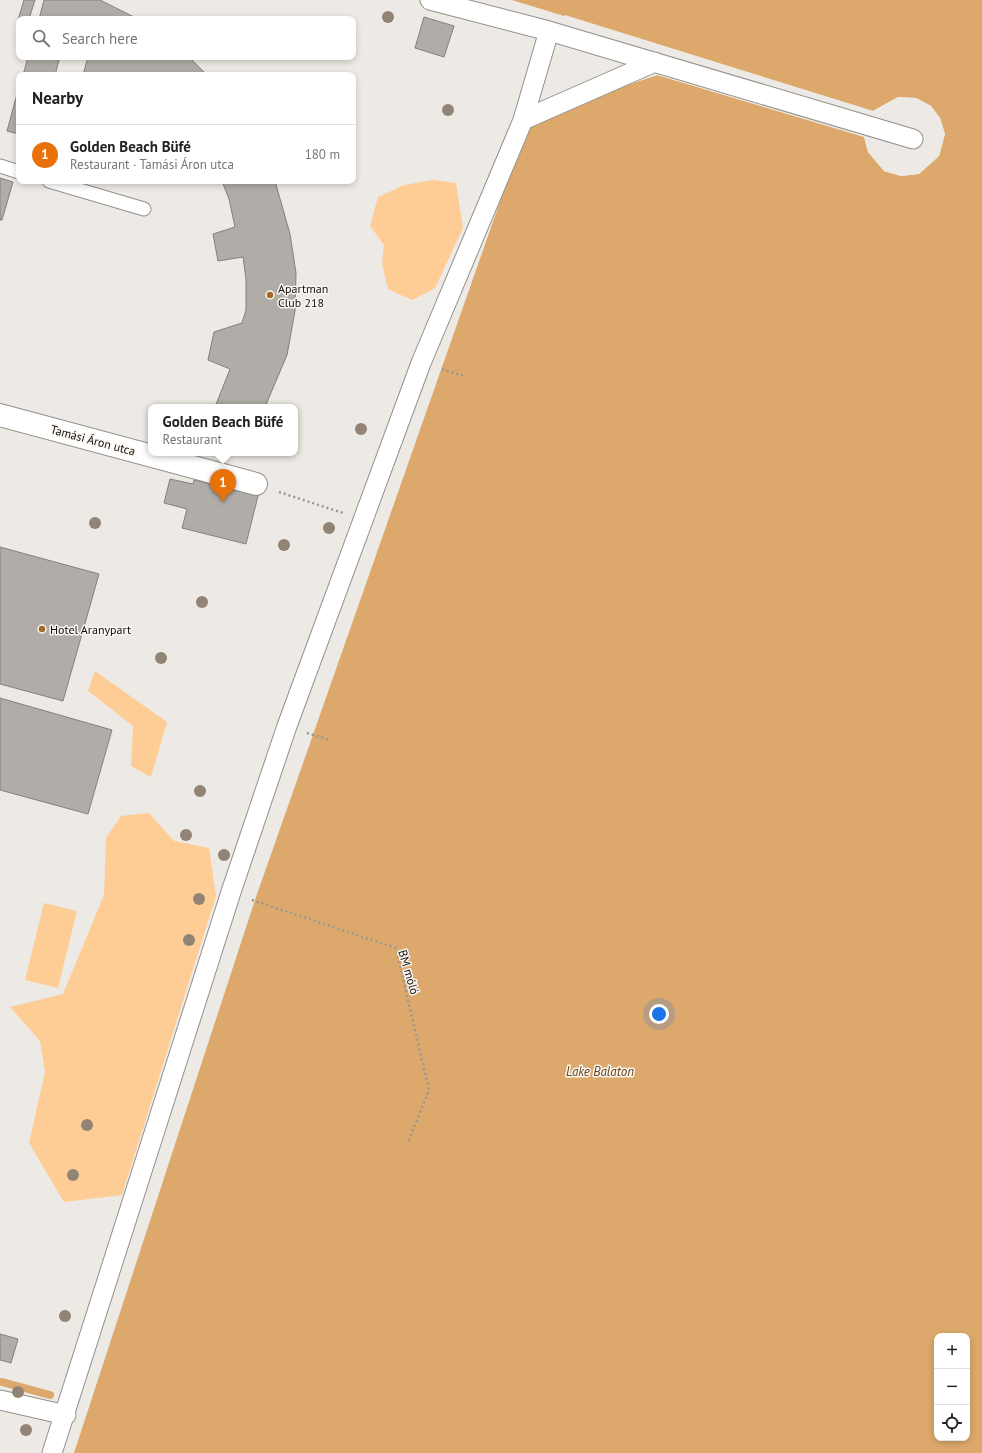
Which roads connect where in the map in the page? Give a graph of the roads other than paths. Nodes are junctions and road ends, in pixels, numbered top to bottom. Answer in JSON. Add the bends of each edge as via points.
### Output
{"nodes":[{"id":1,"x":430,"y":0,"type":"edge"},
{"id":2,"x":549,"y":31,"type":"junction"},
{"id":3,"x":655,"y":62,"type":"junction"},
{"id":4,"x":523,"y":120,"type":"junction"},
{"id":5,"x":913,"y":139,"type":"dead end"},
{"id":6,"x":0,"y":166,"type":"edge"},
{"id":7,"x":16,"y":171,"type":"edge"},
{"id":8,"x":60,"y":184,"type":"edge"},
{"id":9,"x":144,"y":209,"type":"dead end"},
{"id":10,"x":0,"y":415,"type":"edge"},
{"id":11,"x":148,"y":455,"type":"edge"},
{"id":12,"x":152,"y":456,"type":"edge"},
{"id":13,"x":256,"y":484,"type":"road end"},
{"id":14,"x":0,"y":1400,"type":"edge"},
{"id":15,"x":66,"y":1415,"type":"junction"},
{"id":16,"x":52,"y":1453,"type":"edge"}],
"edges":[{"from":1,"to":2,"type":"street"},
{"from":2,"to":3,"type":"street"},
{"from":2,"to":4,"type":"street"},
{"from":3,"to":4,"type":"street"},
{"from":3,"to":5,"type":"street"},
{"from":4,"to":15,"type":"street","via":[[421,364],[287,726],[231,892]]},
{"from":6,"to":7,"type":"lane"},
{"from":8,"to":9,"type":"lane"},
{"from":10,"to":11,"type":"street","name":"Tamási Áron utca"},
{"from":12,"to":13,"type":"street","name":"Tamási Áron utca"},
{"from":14,"to":15,"type":"street"},
{"from":15,"to":16,"type":"street"}]}
